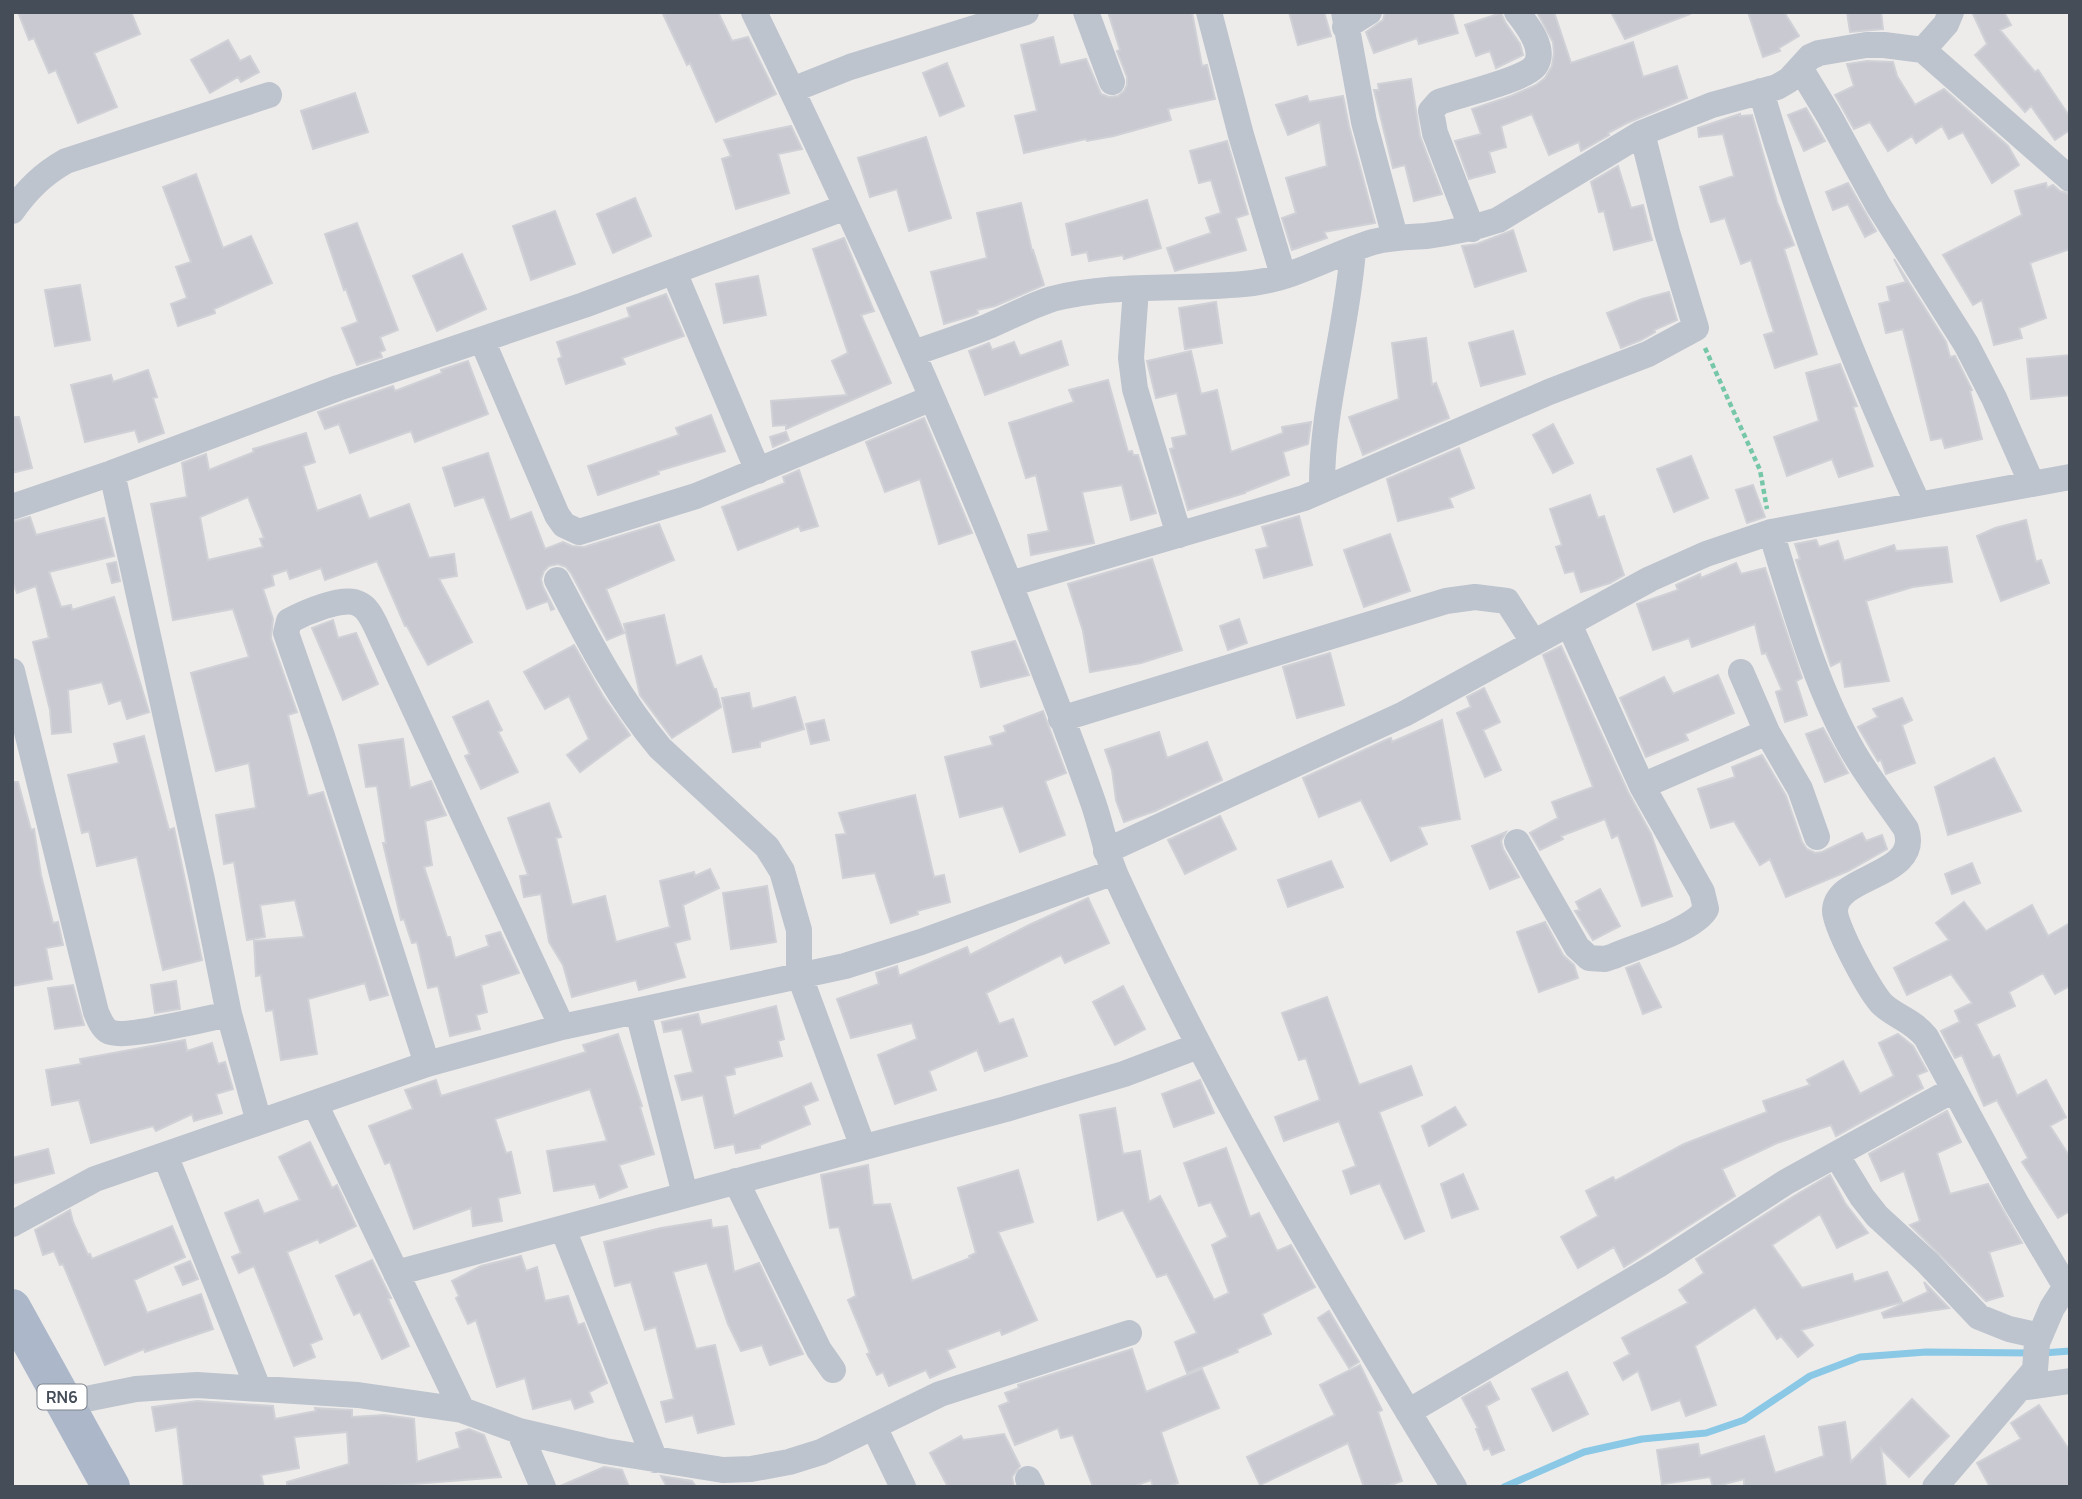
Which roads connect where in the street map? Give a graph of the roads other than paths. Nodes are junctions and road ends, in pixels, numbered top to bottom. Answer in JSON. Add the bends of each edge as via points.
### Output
{"nodes":[{"id":1,"x":754,"y":12,"type":"edge"},
{"id":2,"x":1026,"y":12,"type":"edge"},
{"id":3,"x":1086,"y":12,"type":"edge"},
{"id":4,"x":1209,"y":12,"type":"edge"},
{"id":5,"x":1369,"y":12,"type":"edge"},
{"id":6,"x":1517,"y":12,"type":"edge"},
{"id":7,"x":1951,"y":12,"type":"edge"},
{"id":8,"x":1344,"y":20,"type":"edge"},
{"id":9,"x":1923,"y":50,"type":"junction"},
{"id":10,"x":1800,"y":68,"type":"junction"},
{"id":11,"x":1112,"y":82,"type":"dead end"},
{"id":12,"x":792,"y":90,"type":"junction"},
{"id":13,"x":1761,"y":91,"type":"junction"},
{"id":14,"x":269,"y":95,"type":"dead end"},
{"id":15,"x":1642,"y":133,"type":"junction"},
{"id":16,"x":2070,"y":179,"type":"edge"},
{"id":17,"x":846,"y":207,"type":"junction"},
{"id":18,"x":12,"y":211,"type":"edge"},
{"id":19,"x":1472,"y":229,"type":"junction"},
{"id":20,"x":1395,"y":237,"type":"junction"},
{"id":21,"x":1353,"y":250,"type":"junction"},
{"id":22,"x":674,"y":272,"type":"junction"},
{"id":23,"x":1283,"y":275,"type":"junction"},
{"id":24,"x":1136,"y":289,"type":"junction"},
{"id":25,"x":482,"y":340,"type":"junction"},
{"id":26,"x":914,"y":353,"type":"junction"},
{"id":27,"x":932,"y":398,"type":"junction"},
{"id":28,"x":758,"y":471,"type":"junction"},
{"id":29,"x":112,"y":473,"type":"junction"},
{"id":30,"x":2070,"y":477,"type":"edge"},
{"id":31,"x":2032,"y":484,"type":"junction"},
{"id":32,"x":1322,"y":490,"type":"junction"},
{"id":33,"x":1919,"y":504,"type":"junction"},
{"id":34,"x":12,"y":507,"type":"edge"},
{"id":35,"x":1771,"y":532,"type":"junction"},
{"id":36,"x":1179,"y":535,"type":"junction"},
{"id":37,"x":557,"y":580,"type":"dead end"},
{"id":38,"x":1010,"y":584,"type":"junction"},
{"id":39,"x":1569,"y":624,"type":"junction"},
{"id":40,"x":1534,"y":643,"type":"junction"},
{"id":41,"x":12,"y":671,"type":"edge"},
{"id":42,"x":1741,"y":672,"type":"dead end"},
{"id":43,"x":1060,"y":719,"type":"junction"},
{"id":44,"x":1767,"y":732,"type":"junction"},
{"id":45,"x":1642,"y":786,"type":"junction"},
{"id":46,"x":1817,"y":837,"type":"dead end"},
{"id":47,"x":1517,"y":842,"type":"dead end"},
{"id":48,"x":1110,"y":861,"type":"junction"},
{"id":49,"x":799,"y":974,"type":"junction"},
{"id":50,"x":638,"y":1012,"type":"junction"},
{"id":51,"x":229,"y":1014,"type":"junction"},
{"id":52,"x":562,"y":1027,"type":"junction"},
{"id":53,"x":1198,"y":1046,"type":"junction"},
{"id":54,"x":427,"y":1064,"type":"junction"},
{"id":55,"x":1953,"y":1090,"type":"junction"},
{"id":56,"x":315,"y":1104,"type":"junction"},
{"id":57,"x":259,"y":1122,"type":"junction"},
{"id":58,"x":863,"y":1147,"type":"junction"},
{"id":59,"x":165,"y":1155,"type":"junction"},
{"id":60,"x":1837,"y":1156,"type":"junction"},
{"id":61,"x":736,"y":1181,"type":"junction"},
{"id":62,"x":685,"y":1194,"type":"junction"},
{"id":63,"x":12,"y":1224,"type":"edge"},
{"id":64,"x":563,"y":1229,"type":"junction"},
{"id":65,"x":396,"y":1273,"type":"junction"},
{"id":66,"x":2068,"y":1284,"type":"edge"},
{"id":67,"x":12,"y":1308,"type":"edge"},
{"id":68,"x":1129,"y":1333,"type":"dead end"},
{"id":69,"x":2038,"y":1339,"type":"junction"},
{"id":70,"x":833,"y":1370,"type":"dead end"},
{"id":71,"x":2028,"y":1379,"type":"junction"},
{"id":72,"x":2070,"y":1381,"type":"edge"},
{"id":73,"x":258,"y":1388,"type":"junction"},
{"id":74,"x":66,"y":1403,"type":"junction"},
{"id":75,"x":462,"y":1410,"type":"junction"},
{"id":76,"x":1408,"y":1412,"type":"junction"},
{"id":77,"x":874,"y":1427,"type":"junction"},
{"id":78,"x":519,"y":1431,"type":"junction"},
{"id":79,"x":655,"y":1460,"type":"junction"},
{"id":80,"x":727,"y":1478,"type":"edge"},
{"id":81,"x":111,"y":1487,"type":"edge"},
{"id":82,"x":543,"y":1487,"type":"edge"},
{"id":83,"x":903,"y":1487,"type":"edge"},
{"id":84,"x":1454,"y":1487,"type":"edge"},
{"id":85,"x":1935,"y":1487,"type":"edge"}],
"edges":[{"from":1,"to":12,"type":"street"},
{"from":2,"to":12,"type":"street","via":[[850,66]]},
{"from":3,"to":11,"type":"street"},
{"from":4,"to":23,"type":"street"},
{"from":5,"to":8,"type":"street"},
{"from":6,"to":19,"type":"street","via":[[1536,43],[1534,67],[1520,76],[1439,102],[1431,111]]},
{"from":7,"to":9,"type":"street"},
{"from":8,"to":20,"type":"street","via":[[1364,122]]},
{"from":9,"to":10,"type":"street","via":[[1884,45],[1839,48],[1810,57]]},
{"from":9,"to":16,"type":"street"},
{"from":10,"to":13,"type":"street","via":[[1789,80]]},
{"from":10,"to":31,"type":"street","via":[[1872,196],[1966,344]]},
{"from":12,"to":17,"type":"street"},
{"from":13,"to":15,"type":"street"},
{"from":13,"to":33,"type":"street","via":[[1813,255],[1876,412]]},
{"from":14,"to":18,"type":"street","via":[[66,161],[44,174]]},
{"from":15,"to":19,"type":"street","via":[[1498,220]]},
{"from":15,"to":32,"type":"street","via":[[1696,328],[1648,354]]},
{"from":17,"to":22,"type":"street"},
{"from":17,"to":26,"type":"street"},
{"from":19,"to":20,"type":"street"},
{"from":20,"to":21,"type":"street"},
{"from":21,"to":23,"type":"street"},
{"from":21,"to":32,"type":"street","via":[[1321,462]]},
{"from":22,"to":25,"type":"street"},
{"from":22,"to":28,"type":"street"},
{"from":23,"to":24,"type":"street","via":[[1227,285]]},
{"from":24,"to":26,"type":"street","via":[[1053,299]]},
{"from":24,"to":36,"type":"street","via":[[1132,373]]},
{"from":25,"to":28,"type":"street","via":[[557,515],[571,530],[591,529],[696,496]]},
{"from":25,"to":29,"type":"street","via":[[338,388]]},
{"from":26,"to":27,"type":"street"},
{"from":27,"to":28,"type":"street"},
{"from":27,"to":38,"type":"street"},
{"from":29,"to":34,"type":"street"},
{"from":29,"to":51,"type":"street"},
{"from":30,"to":31,"type":"street"},
{"from":31,"to":33,"type":"street"},
{"from":32,"to":36,"type":"street"},
{"from":33,"to":35,"type":"street"},
{"from":35,"to":39,"type":"street","via":[[1650,579]]},
{"from":35,"to":55,"type":"street","via":[[1836,717],[1853,752],[1909,838],[1906,852],[1898,860],[1846,892],[1838,901],[1836,915],[1873,994],[1921,1031]]},
{"from":36,"to":38,"type":"street"},
{"from":37,"to":49,"type":"street","via":[[602,667],[645,730],[767,847],[782,872],[799,930]]},
{"from":38,"to":43,"type":"street"},
{"from":39,"to":40,"type":"street"},
{"from":39,"to":45,"type":"street"},
{"from":40,"to":43,"type":"street","via":[[1507,601],[1475,597],[1446,601]]},
{"from":40,"to":48,"type":"street","via":[[1404,714]]},
{"from":41,"to":51,"type":"street","via":[[102,1024],[108,1031],[127,1034]]},
{"from":42,"to":44,"type":"street"},
{"from":43,"to":48,"type":"street"},
{"from":44,"to":45,"type":"street"},
{"from":44,"to":46,"type":"street","via":[[1800,789]]},
{"from":45,"to":47,"type":"street","via":[[1705,900],[1702,915],[1681,928],[1605,959],[1589,958],[1577,947]]},
{"from":48,"to":49,"type":"street","via":[[921,942],[845,966]]},
{"from":48,"to":53,"type":"street"},
{"from":49,"to":50,"type":"street"},
{"from":49,"to":58,"type":"street"},
{"from":50,"to":52,"type":"street"},
{"from":50,"to":62,"type":"street"},
{"from":51,"to":57,"type":"street"},
{"from":52,"to":54,"type":"street"},
{"from":52,"to":54,"type":"street","via":[[376,626],[362,604],[341,601],[289,621],[286,633]]},
{"from":53,"to":58,"type":"street","via":[[1124,1074]]},
{"from":53,"to":76,"type":"street"},
{"from":54,"to":56,"type":"street"},
{"from":55,"to":60,"type":"street"},
{"from":55,"to":66,"type":"street","via":[[2015,1203]]},
{"from":56,"to":57,"type":"street"},
{"from":56,"to":65,"type":"street"},
{"from":57,"to":59,"type":"street"},
{"from":58,"to":61,"type":"street"},
{"from":59,"to":63,"type":"street","via":[[95,1179]]},
{"from":59,"to":73,"type":"street"},
{"from":60,"to":69,"type":"street","via":[[1877,1216],[1979,1317]]},
{"from":60,"to":76,"type":"street","via":[[1786,1182],[1658,1265]]},
{"from":61,"to":62,"type":"street"},
{"from":61,"to":70,"type":"street"},
{"from":62,"to":64,"type":"street"},
{"from":64,"to":65,"type":"street"},
{"from":64,"to":79,"type":"street"},
{"from":65,"to":75,"type":"street"},
{"from":66,"to":69,"type":"street"},
{"from":67,"to":74,"type":"main road","number":"RN6"},
{"from":68,"to":77,"type":"street","via":[[940,1394]]},
{"from":69,"to":71,"type":"street"},
{"from":71,"to":72,"type":"street"},
{"from":71,"to":85,"type":"street"},
{"from":73,"to":74,"type":"street","via":[[197,1385]]},
{"from":73,"to":75,"type":"street","via":[[358,1395]]},
{"from":74,"to":81,"type":"main road","number":"RN6"},
{"from":75,"to":78,"type":"street"},
{"from":76,"to":84,"type":"street"},
{"from":77,"to":80,"type":"street","via":[[821,1452]]},
{"from":77,"to":83,"type":"street"},
{"from":78,"to":79,"type":"street"},
{"from":78,"to":82,"type":"street"},
{"from":79,"to":80,"type":"street"}]}
